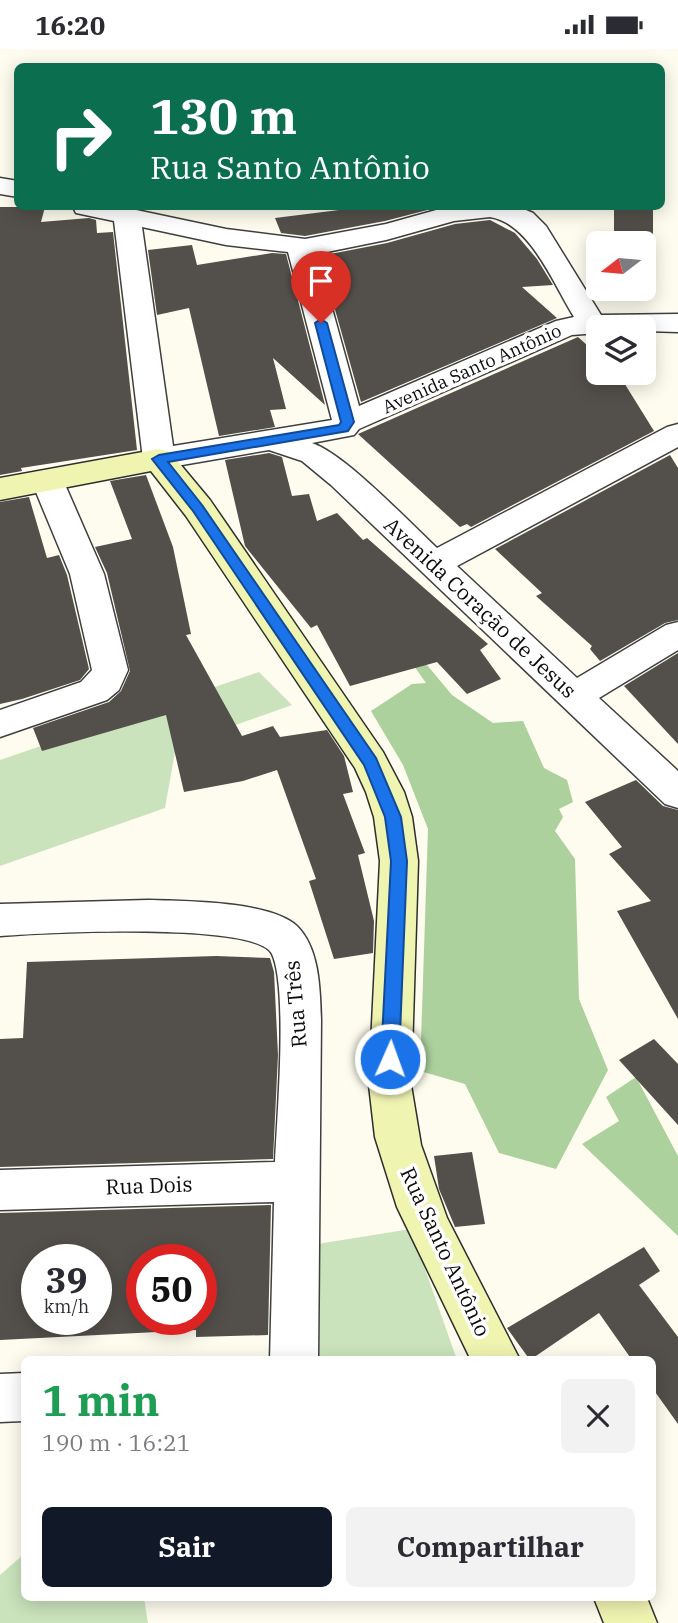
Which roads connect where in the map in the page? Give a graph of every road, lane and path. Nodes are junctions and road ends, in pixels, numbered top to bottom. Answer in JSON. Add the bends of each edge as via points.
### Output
{"nodes":[{"id":1,"x":98,"y":210,"type":"edge"},
{"id":2,"x":478,"y":210,"type":"edge"},
{"id":3,"x":493,"y":210,"type":"edge"},
{"id":4,"x":127,"y":217,"type":"junction"},
{"id":5,"x":301,"y":248,"type":"junction"},
{"id":6,"x":587,"y":315,"type":"edge"},
{"id":7,"x":656,"y":323,"type":"edge"},
{"id":8,"x":678,"y":323,"type":"edge"},
{"id":9,"x":586,"y":324,"type":"edge"},
{"id":10,"x":348,"y":422,"type":"junction"},
{"id":11,"x":678,"y":434,"type":"edge"},
{"id":12,"x":271,"y":440,"type":"junction"},
{"id":13,"x":159,"y":459,"type":"junction"},
{"id":14,"x":47,"y":480,"type":"junction"},
{"id":15,"x":0,"y":488,"type":"edge"},
{"id":16,"x":432,"y":565,"type":"junction"},
{"id":17,"x":678,"y":634,"type":"edge"},
{"id":18,"x":574,"y":696,"type":"junction"},
{"id":19,"x":0,"y":724,"type":"edge"},
{"id":20,"x":678,"y":794,"type":"edge"},
{"id":21,"x":0,"y":921,"type":"edge"},
{"id":22,"x":298,"y":1181,"type":"junction"},
{"id":23,"x":0,"y":1190,"type":"edge"},
{"id":24,"x":294,"y":1356,"type":"edge"},
{"id":25,"x":494,"y":1356,"type":"edge"},
{"id":26,"x":21,"y":1397,"type":"edge"},
{"id":27,"x":0,"y":1398,"type":"edge"}],
"edges":[{"from":1,"to":4,"type":"street"},
{"from":2,"to":5,"type":"street"},
{"from":3,"to":6,"type":"street","via":[[525,219]]},
{"from":4,"to":5,"type":"street"},
{"from":4,"to":13,"type":"street"},
{"from":5,"to":10,"type":"street"},
{"from":7,"to":8,"type":"street","name":"Avenida Santo Antônio"},
{"from":9,"to":10,"type":"street","name":"Avenida Santo Antônio","via":[[549,333]]},
{"from":10,"to":12,"type":"street","name":"Avenida Santo Antônio","via":[[322,434]]},
{"from":11,"to":16,"type":"street"},
{"from":12,"to":13,"type":"street"},
{"from":12,"to":16,"type":"street","name":"Avenida Coração de Jesus","via":[[313,454]]},
{"from":13,"to":14,"type":"main road"},
{"from":13,"to":25,"type":"main road","name":"Rua Santo Antônio","via":[[198,508],[370,762],[385,792],[399,861],[390,1084],[394,1121],[429,1226]]},
{"from":14,"to":15,"type":"main road"},
{"from":14,"to":19,"type":"street","via":[[87,574],[110,670],[94,691]]},
{"from":16,"to":18,"type":"street","name":"Avenida Coração de Jesus"},
{"from":17,"to":18,"type":"street"},
{"from":18,"to":20,"type":"street","name":"Avenida Coração de Jesus"},
{"from":21,"to":22,"type":"street","name":"Rua Três","via":[[125,916],[214,919],[251,923],[279,934],[290,948],[299,988]]},
{"from":22,"to":23,"type":"street","name":"Rua Dois"},
{"from":22,"to":24,"type":"street","name":"Rua Três"},
{"from":26,"to":27,"type":"street"}]}
